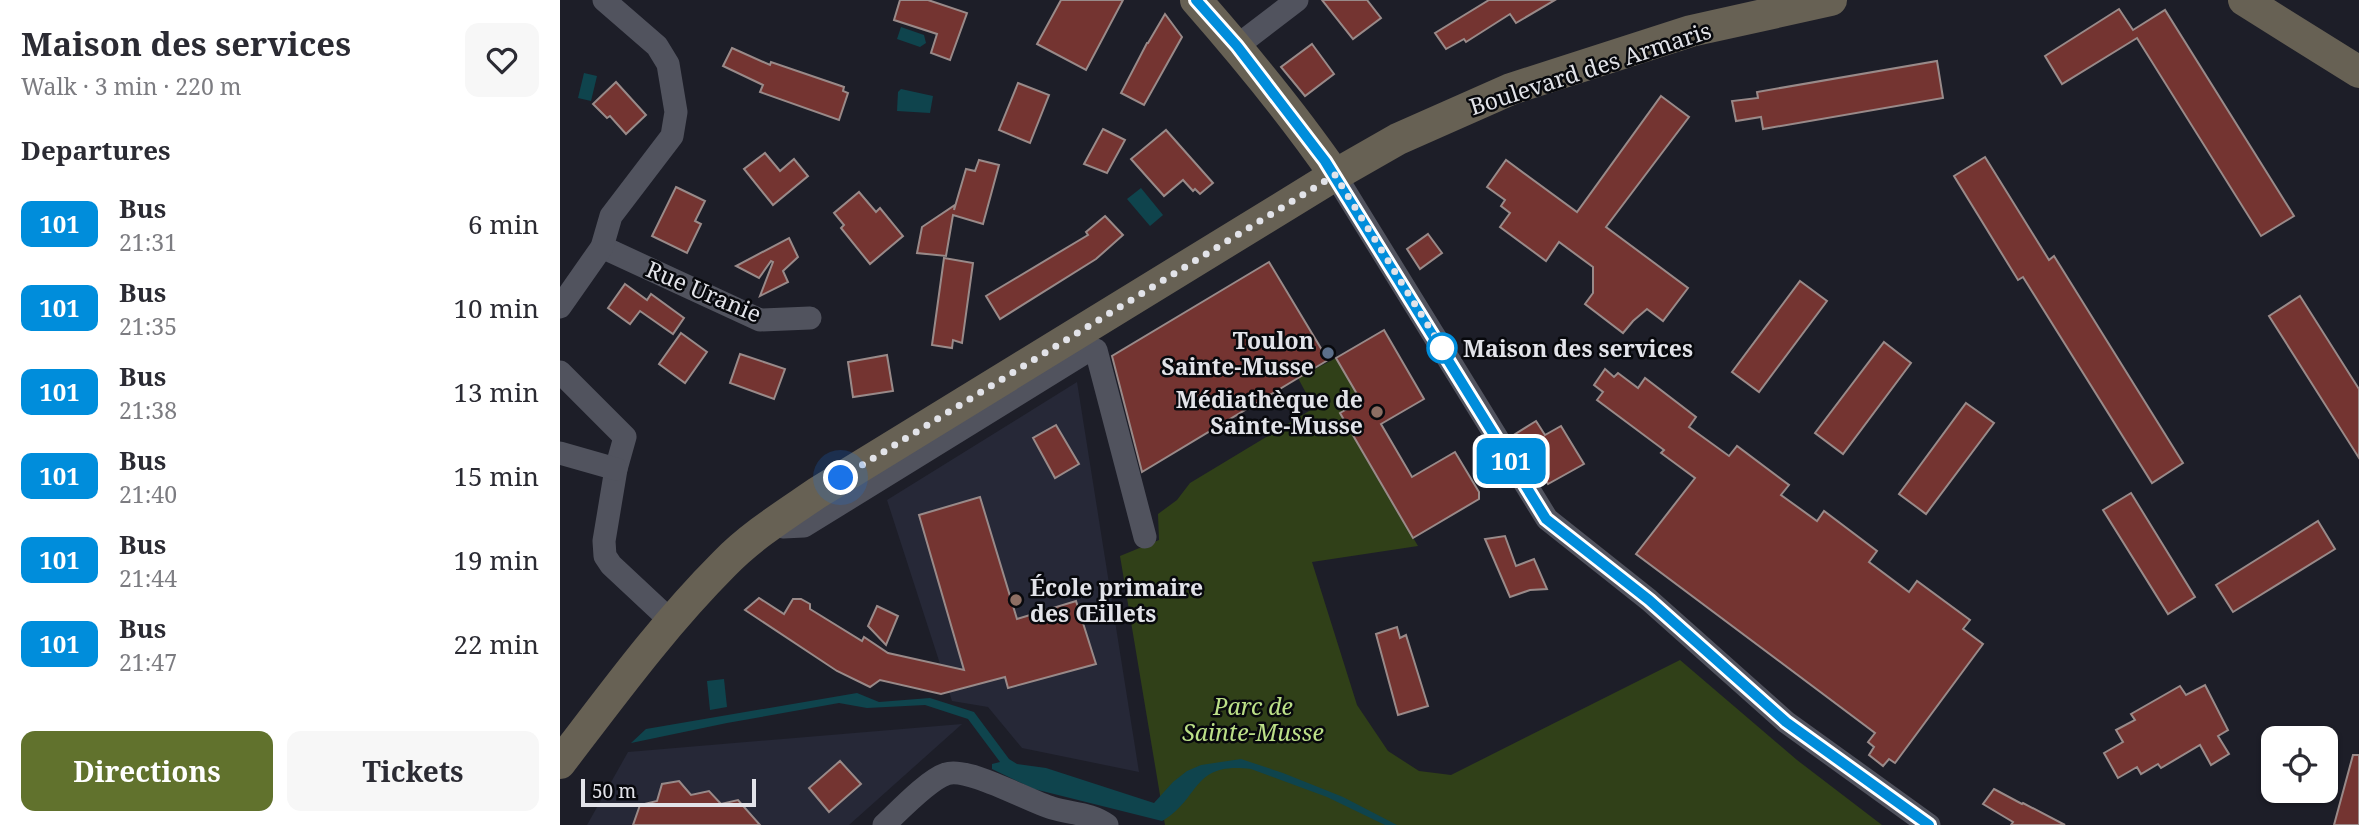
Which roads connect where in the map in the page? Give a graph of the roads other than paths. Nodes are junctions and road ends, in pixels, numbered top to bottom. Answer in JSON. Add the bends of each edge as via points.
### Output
{"nodes":[{"id":1,"x":604,"y":0,"type":"edge"},
{"id":2,"x":1196,"y":0,"type":"edge"},
{"id":3,"x":1297,"y":0,"type":"edge"},
{"id":4,"x":1831,"y":0,"type":"edge"},
{"id":5,"x":2244,"y":0,"type":"edge"},
{"id":6,"x":1237,"y":46,"type":"junction"},
{"id":7,"x":2359,"y":72,"type":"edge"},
{"id":8,"x":1335,"y":175,"type":"junction"},
{"id":9,"x":602,"y":247,"type":"junction"},
{"id":10,"x":560,"y":307,"type":"edge"},
{"id":11,"x":810,"y":318,"type":"dead end"},
{"id":12,"x":560,"y":372,"type":"edge"},
{"id":13,"x":560,"y":453,"type":"edge"},
{"id":14,"x":616,"y":469,"type":"junction"},
{"id":15,"x":778,"y":519,"type":"junction"},
{"id":16,"x":1145,"y":537,"type":"dead end"},
{"id":17,"x":672,"y":622,"type":"junction"},
{"id":18,"x":560,"y":762,"type":"edge"},
{"id":19,"x":884,"y":825,"type":"edge"},
{"id":20,"x":1107,"y":825,"type":"edge"},
{"id":21,"x":1929,"y":825,"type":"edge"}],
"edges":[{"from":1,"to":9,"type":"street","via":[[657,46],[668,64],[676,112],[672,136],[611,216]]},
{"from":2,"to":6,"type":"main road"},
{"from":3,"to":6,"type":"street"},
{"from":4,"to":8,"type":"main road","name":"Boulevard des Armaris","via":[[1691,31],[1511,89],[1398,139]]},
{"from":5,"to":7,"type":"main road"},
{"from":6,"to":8,"type":"main road"},
{"from":8,"to":15,"type":"main road","name":"Boulevard des Armaris"},
{"from":8,"to":21,"type":"street","via":[[1546,519],[1649,600],[1786,722]]},
{"from":9,"to":10,"type":"street"},
{"from":9,"to":11,"type":"street","name":"Rue Uranie","via":[[760,320]]},
{"from":12,"to":14,"type":"street","via":[[625,437]]},
{"from":13,"to":14,"type":"street"},
{"from":14,"to":17,"type":"street","via":[[605,556]]},
{"from":15,"to":16,"type":"street","via":[[783,527],[804,526],[1096,350]]},
{"from":15,"to":17,"type":"main road","name":"Boulevard des Armaris","via":[[724,564]]},
{"from":17,"to":18,"type":"main road","name":"Boulevard des Armaris"},
{"from":19,"to":20,"type":"street","via":[[947,773],[970,774],[1052,808],[1097,817]]}]}
